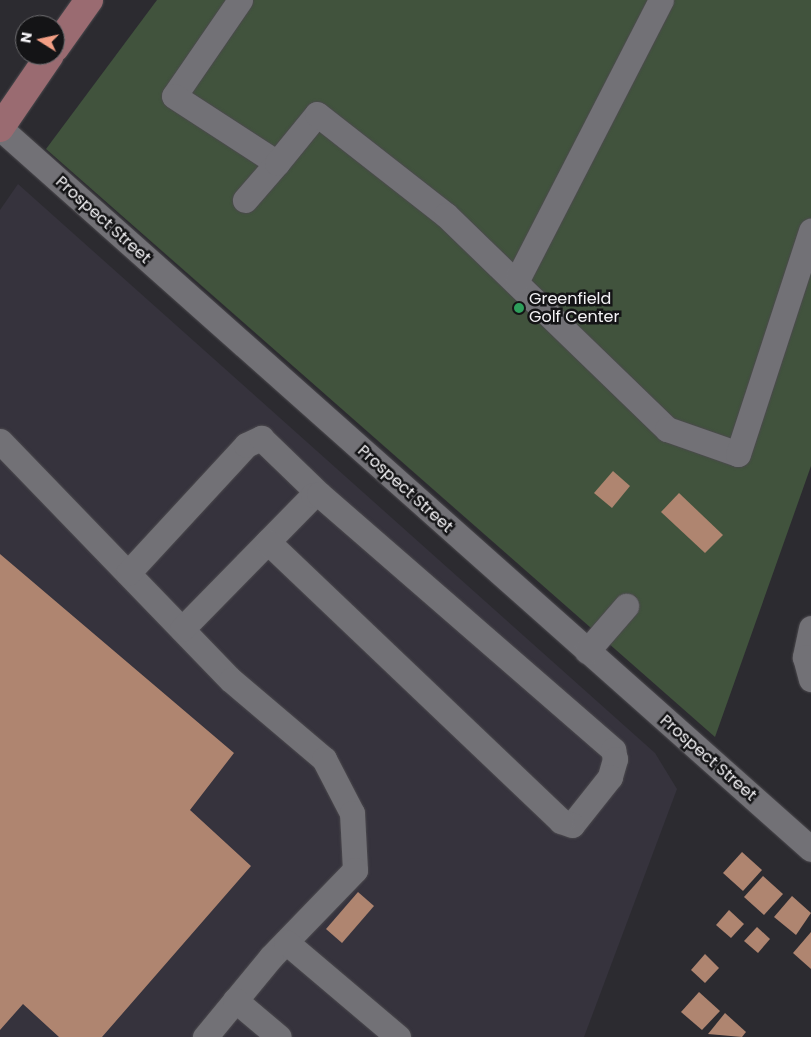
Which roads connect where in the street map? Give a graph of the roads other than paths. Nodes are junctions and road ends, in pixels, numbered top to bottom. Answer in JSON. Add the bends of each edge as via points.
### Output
{"nodes":[{"id":1,"x":89,"y":0,"type":"edge"},
{"id":2,"x":240,"y":0,"type":"edge"},
{"id":3,"x":661,"y":0,"type":"edge"},
{"id":4,"x":65,"y":34,"type":"edge"},
{"id":5,"x":43,"y":65,"type":"edge"},
{"id":6,"x":0,"y":128,"type":"edge"},
{"id":7,"x":277,"y":164,"type":"junction"},
{"id":8,"x":245,"y":200,"type":"dead end"},
{"id":9,"x":811,"y":231,"type":"edge"},
{"id":10,"x":517,"y":280,"type":"junction"},
{"id":11,"x":0,"y":440,"type":"edge"},
{"id":12,"x":319,"y":494,"type":"junction"},
{"id":13,"x":268,"y":542,"type":"junction"},
{"id":14,"x":128,"y":573,"type":"junction"},
{"id":15,"x":626,"y":606,"type":"dead end"},
{"id":16,"x":811,"y":628,"type":"edge"},
{"id":17,"x":182,"y":629,"type":"junction"},
{"id":18,"x":587,"y":651,"type":"junction"},
{"id":19,"x":811,"y":679,"type":"edge"},
{"id":20,"x":811,"y":849,"type":"edge"},
{"id":21,"x":286,"y":942,"type":"junction"},
{"id":22,"x":236,"y":1000,"type":"junction"},
{"id":23,"x":205,"y":1037,"type":"edge"},
{"id":24,"x":279,"y":1037,"type":"edge"},
{"id":25,"x":398,"y":1037,"type":"edge"}],
"edges":[{"from":1,"to":4,"type":"main road"},
{"from":2,"to":7,"type":"street","via":[[174,96]]},
{"from":3,"to":10,"type":"street"},
{"from":5,"to":6,"type":"main road"},
{"from":6,"to":18,"type":"street","name":"Prospect Street"},
{"from":7,"to":8,"type":"street"},
{"from":7,"to":10,"type":"street","via":[[317,114],[446,215]]},
{"from":9,"to":10,"type":"street","via":[[738,454],[667,429]]},
{"from":11,"to":14,"type":"street"},
{"from":12,"to":13,"type":"street"},
{"from":12,"to":13,"type":"street","via":[[612,750],[615,759],[610,777],[572,825],[561,821]]},
{"from":12,"to":14,"type":"street","via":[[261,438],[246,445]]},
{"from":13,"to":17,"type":"street"},
{"from":14,"to":17,"type":"street"},
{"from":15,"to":18,"type":"street"},
{"from":16,"to":19,"type":"street","via":[[805,658]]},
{"from":17,"to":21,"type":"street","via":[[231,680],[324,759],[352,813],[355,870]]},
{"from":18,"to":20,"type":"street","name":"Prospect Street"},
{"from":21,"to":22,"type":"street"},
{"from":21,"to":25,"type":"street"},
{"from":22,"to":23,"type":"street"},
{"from":22,"to":24,"type":"street"}]}
